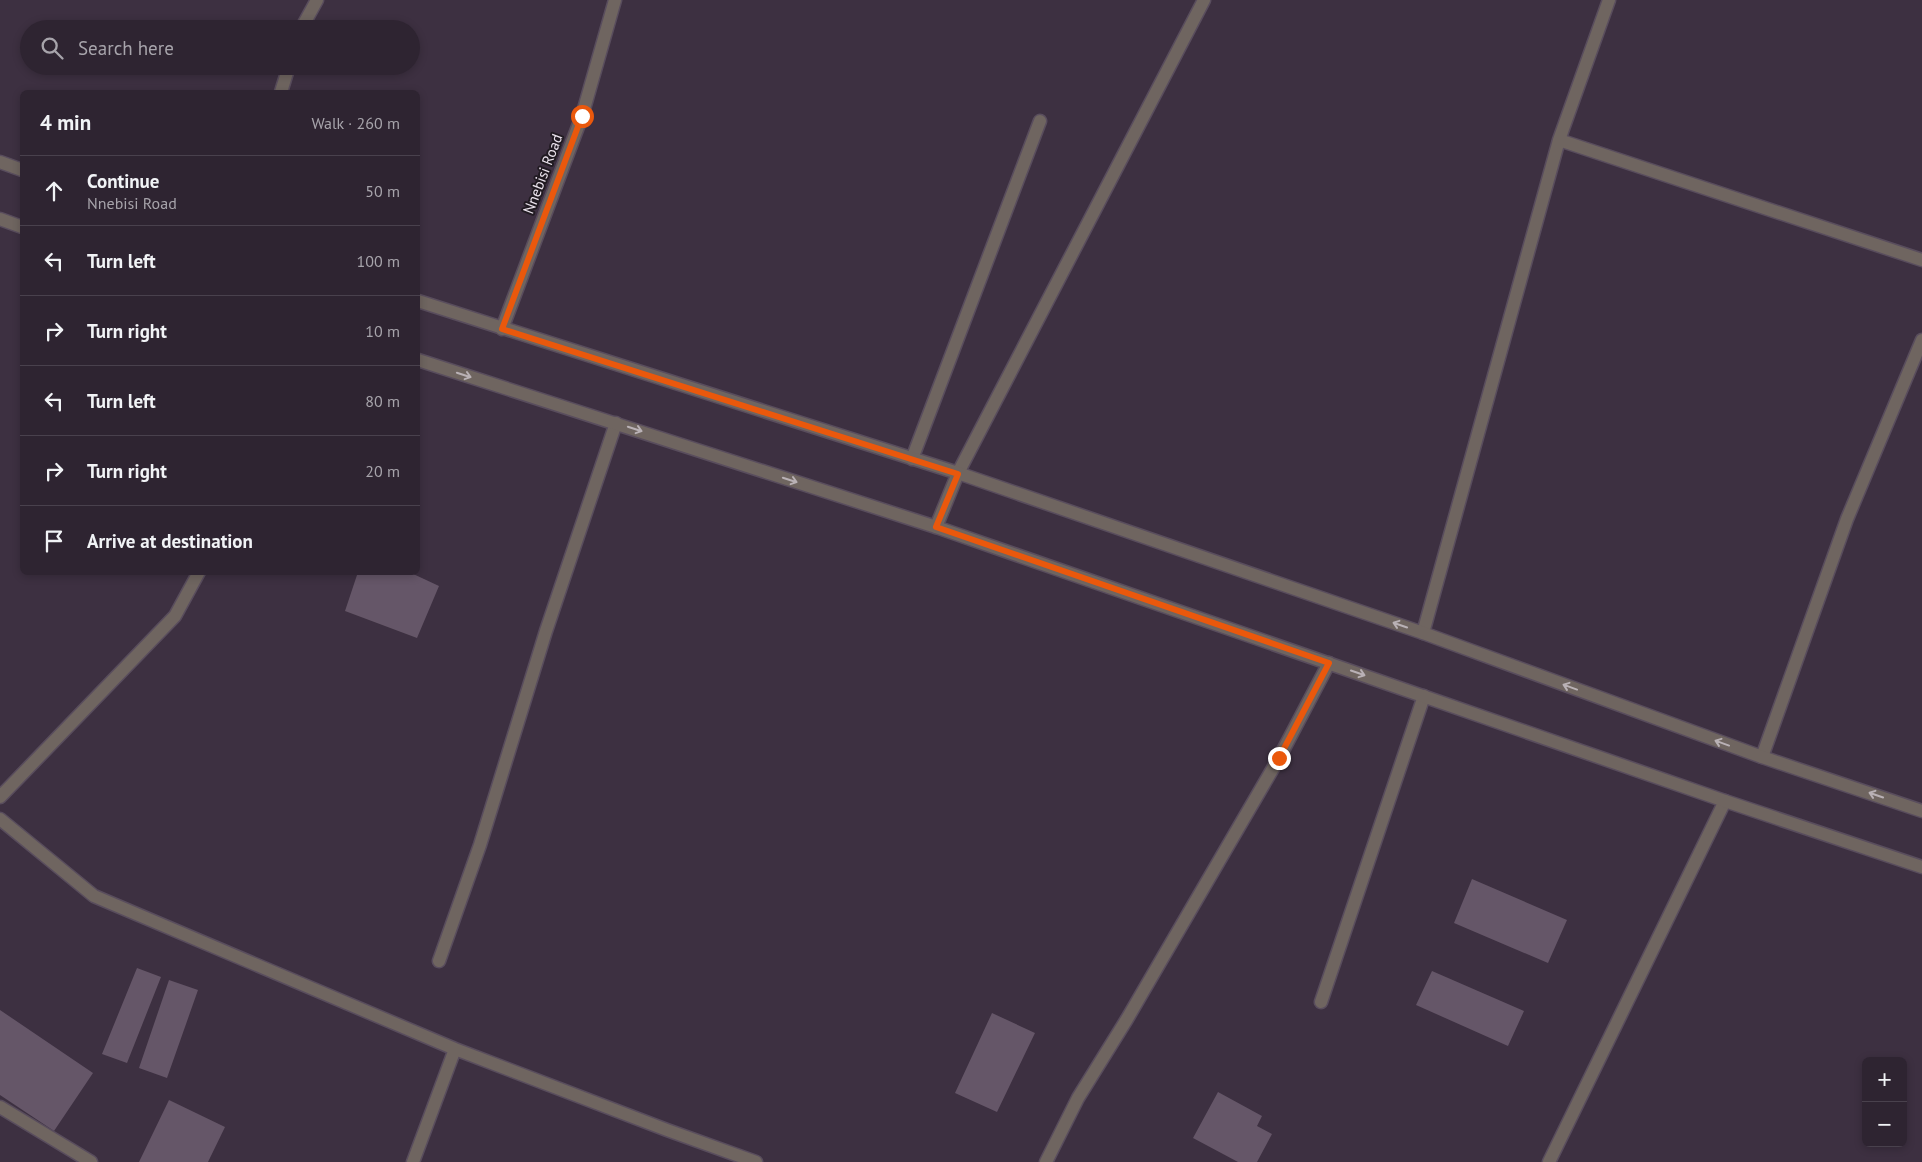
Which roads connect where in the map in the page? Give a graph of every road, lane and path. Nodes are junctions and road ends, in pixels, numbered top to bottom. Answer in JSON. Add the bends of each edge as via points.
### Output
{"nodes":[{"id":1,"x":317,"y":0,"type":"edge"},
{"id":2,"x":616,"y":0,"type":"edge"},
{"id":3,"x":1204,"y":0,"type":"edge"},
{"id":4,"x":1610,"y":0,"type":"edge"},
{"id":5,"x":306,"y":20,"type":"edge"},
{"id":6,"x":287,"y":75,"type":"edge"},
{"id":7,"x":283,"y":90,"type":"edge"},
{"id":8,"x":1040,"y":121,"type":"dead end"},
{"id":9,"x":1559,"y":140,"type":"junction"},
{"id":10,"x":0,"y":162,"type":"edge"},
{"id":11,"x":20,"y":169,"type":"edge"},
{"id":12,"x":0,"y":219,"type":"edge"},
{"id":13,"x":20,"y":226,"type":"edge"},
{"id":14,"x":1922,"y":260,"type":"edge"},
{"id":15,"x":420,"y":302,"type":"edge"},
{"id":16,"x":502,"y":329,"type":"junction"},
{"id":17,"x":1922,"y":340,"type":"edge"},
{"id":18,"x":420,"y":361,"type":"edge"},
{"id":19,"x":616,"y":423,"type":"junction"},
{"id":20,"x":912,"y":459,"type":"junction"},
{"id":21,"x":958,"y":474,"type":"junction"},
{"id":22,"x":936,"y":527,"type":"junction"},
{"id":23,"x":197,"y":575,"type":"edge"},
{"id":24,"x":1423,"y":633,"type":"junction"},
{"id":25,"x":1329,"y":663,"type":"junction"},
{"id":26,"x":1424,"y":696,"type":"junction"},
{"id":27,"x":1762,"y":757,"type":"junction"},
{"id":28,"x":0,"y":797,"type":"edge"},
{"id":29,"x":1725,"y":801,"type":"junction"},
{"id":30,"x":1922,"y":811,"type":"edge"},
{"id":31,"x":0,"y":819,"type":"edge"},
{"id":32,"x":1922,"y":867,"type":"edge"},
{"id":33,"x":440,"y":961,"type":"dead end"},
{"id":34,"x":1321,"y":1002,"type":"dead end"},
{"id":35,"x":455,"y":1049,"type":"junction"},
{"id":36,"x":0,"y":1108,"type":"edge"},
{"id":37,"x":91,"y":1162,"type":"edge"},
{"id":38,"x":414,"y":1162,"type":"edge"},
{"id":39,"x":756,"y":1162,"type":"edge"},
{"id":40,"x":1046,"y":1162,"type":"edge"},
{"id":41,"x":1549,"y":1162,"type":"edge"}],
"edges":[{"from":1,"to":5,"type":"street"},
{"from":2,"to":16,"type":"street","name":"Nnebisi Road","via":[[582,116]]},
{"from":3,"to":21,"type":"street"},
{"from":4,"to":9,"type":"street"},
{"from":6,"to":7,"type":"street"},
{"from":8,"to":20,"type":"street"},
{"from":9,"to":14,"type":"street"},
{"from":9,"to":24,"type":"street"},
{"from":10,"to":11,"type":"street"},
{"from":12,"to":13,"type":"street"},
{"from":15,"to":16,"type":"street"},
{"from":16,"to":20,"type":"street"},
{"from":17,"to":27,"type":"street","via":[[1847,519]]},
{"from":18,"to":19,"type":"street","one_way":true},
{"from":19,"to":22,"type":"street","one_way":true},
{"from":19,"to":33,"type":"street"},
{"from":20,"to":21,"type":"street"},
{"from":21,"to":22,"type":"street"},
{"from":24,"to":21,"type":"street","one_way":true},
{"from":22,"to":25,"type":"street"},
{"from":23,"to":28,"type":"street","via":[[175,616]]},
{"from":27,"to":24,"type":"street","one_way":true},
{"from":25,"to":26,"type":"street","one_way":true},
{"from":25,"to":40,"type":"street","via":[[1279,758],[1078,1098]]},
{"from":26,"to":29,"type":"street"},
{"from":26,"to":34,"type":"street"},
{"from":30,"to":27,"type":"street","one_way":true},
{"from":29,"to":32,"type":"street"},
{"from":29,"to":41,"type":"street"},
{"from":31,"to":35,"type":"street","via":[[94,896]]},
{"from":35,"to":38,"type":"street"},
{"from":35,"to":39,"type":"street"},
{"from":36,"to":37,"type":"street"}]}
